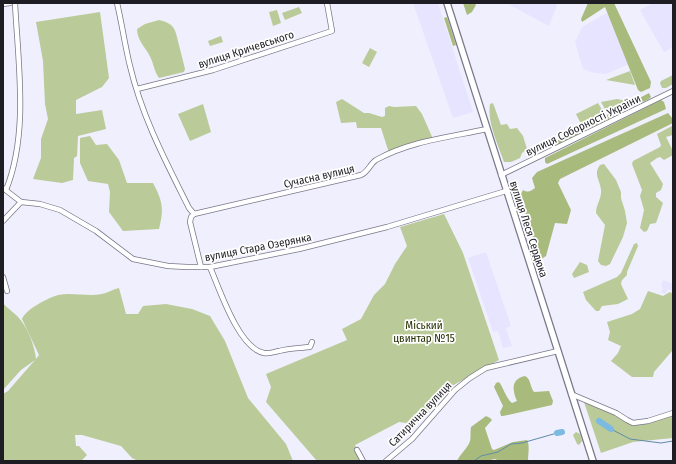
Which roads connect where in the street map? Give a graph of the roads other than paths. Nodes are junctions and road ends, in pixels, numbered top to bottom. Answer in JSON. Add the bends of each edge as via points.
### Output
{"nodes":[{"id":1,"x":10,"y":3,"type":"edge"},
{"id":2,"x":15,"y":3,"type":"edge"},
{"id":3,"x":117,"y":3,"type":"edge"},
{"id":4,"x":327,"y":3,"type":"edge"},
{"id":5,"x":447,"y":3,"type":"edge"},
{"id":6,"x":3,"y":4,"type":"edge"},
{"id":7,"x":137,"y":89,"type":"junction"},
{"id":8,"x":673,"y":91,"type":"edge"},
{"id":9,"x":486,"y":129,"type":"junction"},
{"id":10,"x":501,"y":175,"type":"junction"},
{"id":11,"x":4,"y":189,"type":"edge"},
{"id":12,"x":506,"y":191,"type":"junction"},
{"id":13,"x":21,"y":202,"type":"junction"},
{"id":14,"x":194,"y":214,"type":"junction"},
{"id":15,"x":3,"y":221,"type":"edge"},
{"id":16,"x":201,"y":267,"type":"junction"},
{"id":17,"x":210,"y":267,"type":"junction"},
{"id":18,"x":3,"y":277,"type":"edge"},
{"id":19,"x":7,"y":291,"type":"dead end"},
{"id":20,"x":312,"y":342,"type":"dead end"},
{"id":21,"x":558,"y":350,"type":"junction"},
{"id":22,"x":571,"y":394,"type":"junction"},
{"id":23,"x":673,"y":414,"type":"edge"},
{"id":24,"x":357,"y":450,"type":"dead end"},
{"id":25,"x":363,"y":461,"type":"edge"},
{"id":26,"x":386,"y":461,"type":"edge"},
{"id":27,"x":593,"y":461,"type":"edge"}],
"edges":[{"from":1,"to":6,"type":"street"},
{"from":2,"to":11,"type":"street","via":[[20,95],[19,140],[14,166]]},
{"from":3,"to":7,"type":"street"},
{"from":4,"to":7,"type":"street","name":"вулиця Кричевського","via":[[332,31],[213,70]]},
{"from":5,"to":9,"type":"main road","name":"вулиця Леся Сердюка"},
{"from":7,"to":14,"type":"street","via":[[164,159]]},
{"from":8,"to":10,"type":"street","name":"вулиця Соборності України"},
{"from":9,"to":10,"type":"main road","name":"вулиця Леся Сердюка"},
{"from":9,"to":14,"type":"street","name":"Сучасна вулиця","via":[[419,143],[376,160],[361,175]]},
{"from":10,"to":12,"type":"main road","name":"вулиця Леся Сердюка"},
{"from":11,"to":13,"type":"street"},
{"from":12,"to":17,"type":"street","name":"вулиця Стара Озерянка","via":[[387,227],[299,249]]},
{"from":12,"to":21,"type":"main road","name":"вулиця Леся Сердюка"},
{"from":13,"to":15,"type":"street"},
{"from":13,"to":16,"type":"street","name":"вулиця Стара Озерянка","via":[[60,210],[96,231],[133,259],[168,266]]},
{"from":14,"to":16,"type":"street","via":[[190,224]]},
{"from":16,"to":17,"type":"street","name":"вулиця Стара Озерянка"},
{"from":17,"to":20,"type":"street","via":[[234,323],[254,348],[269,354],[280,350],[310,347]]},
{"from":18,"to":19,"type":"street"},
{"from":21,"to":22,"type":"main road","name":"вулиця Леся Сердюка"},
{"from":21,"to":26,"type":"street","name":"Сатирична вулиця","via":[[486,368],[470,378],[455,390],[412,438]]},
{"from":22,"to":23,"type":"street","via":[[633,423]]},
{"from":22,"to":27,"type":"main road","name":"вулиця Леся Сердюка"},
{"from":24,"to":25,"type":"street"}]}
